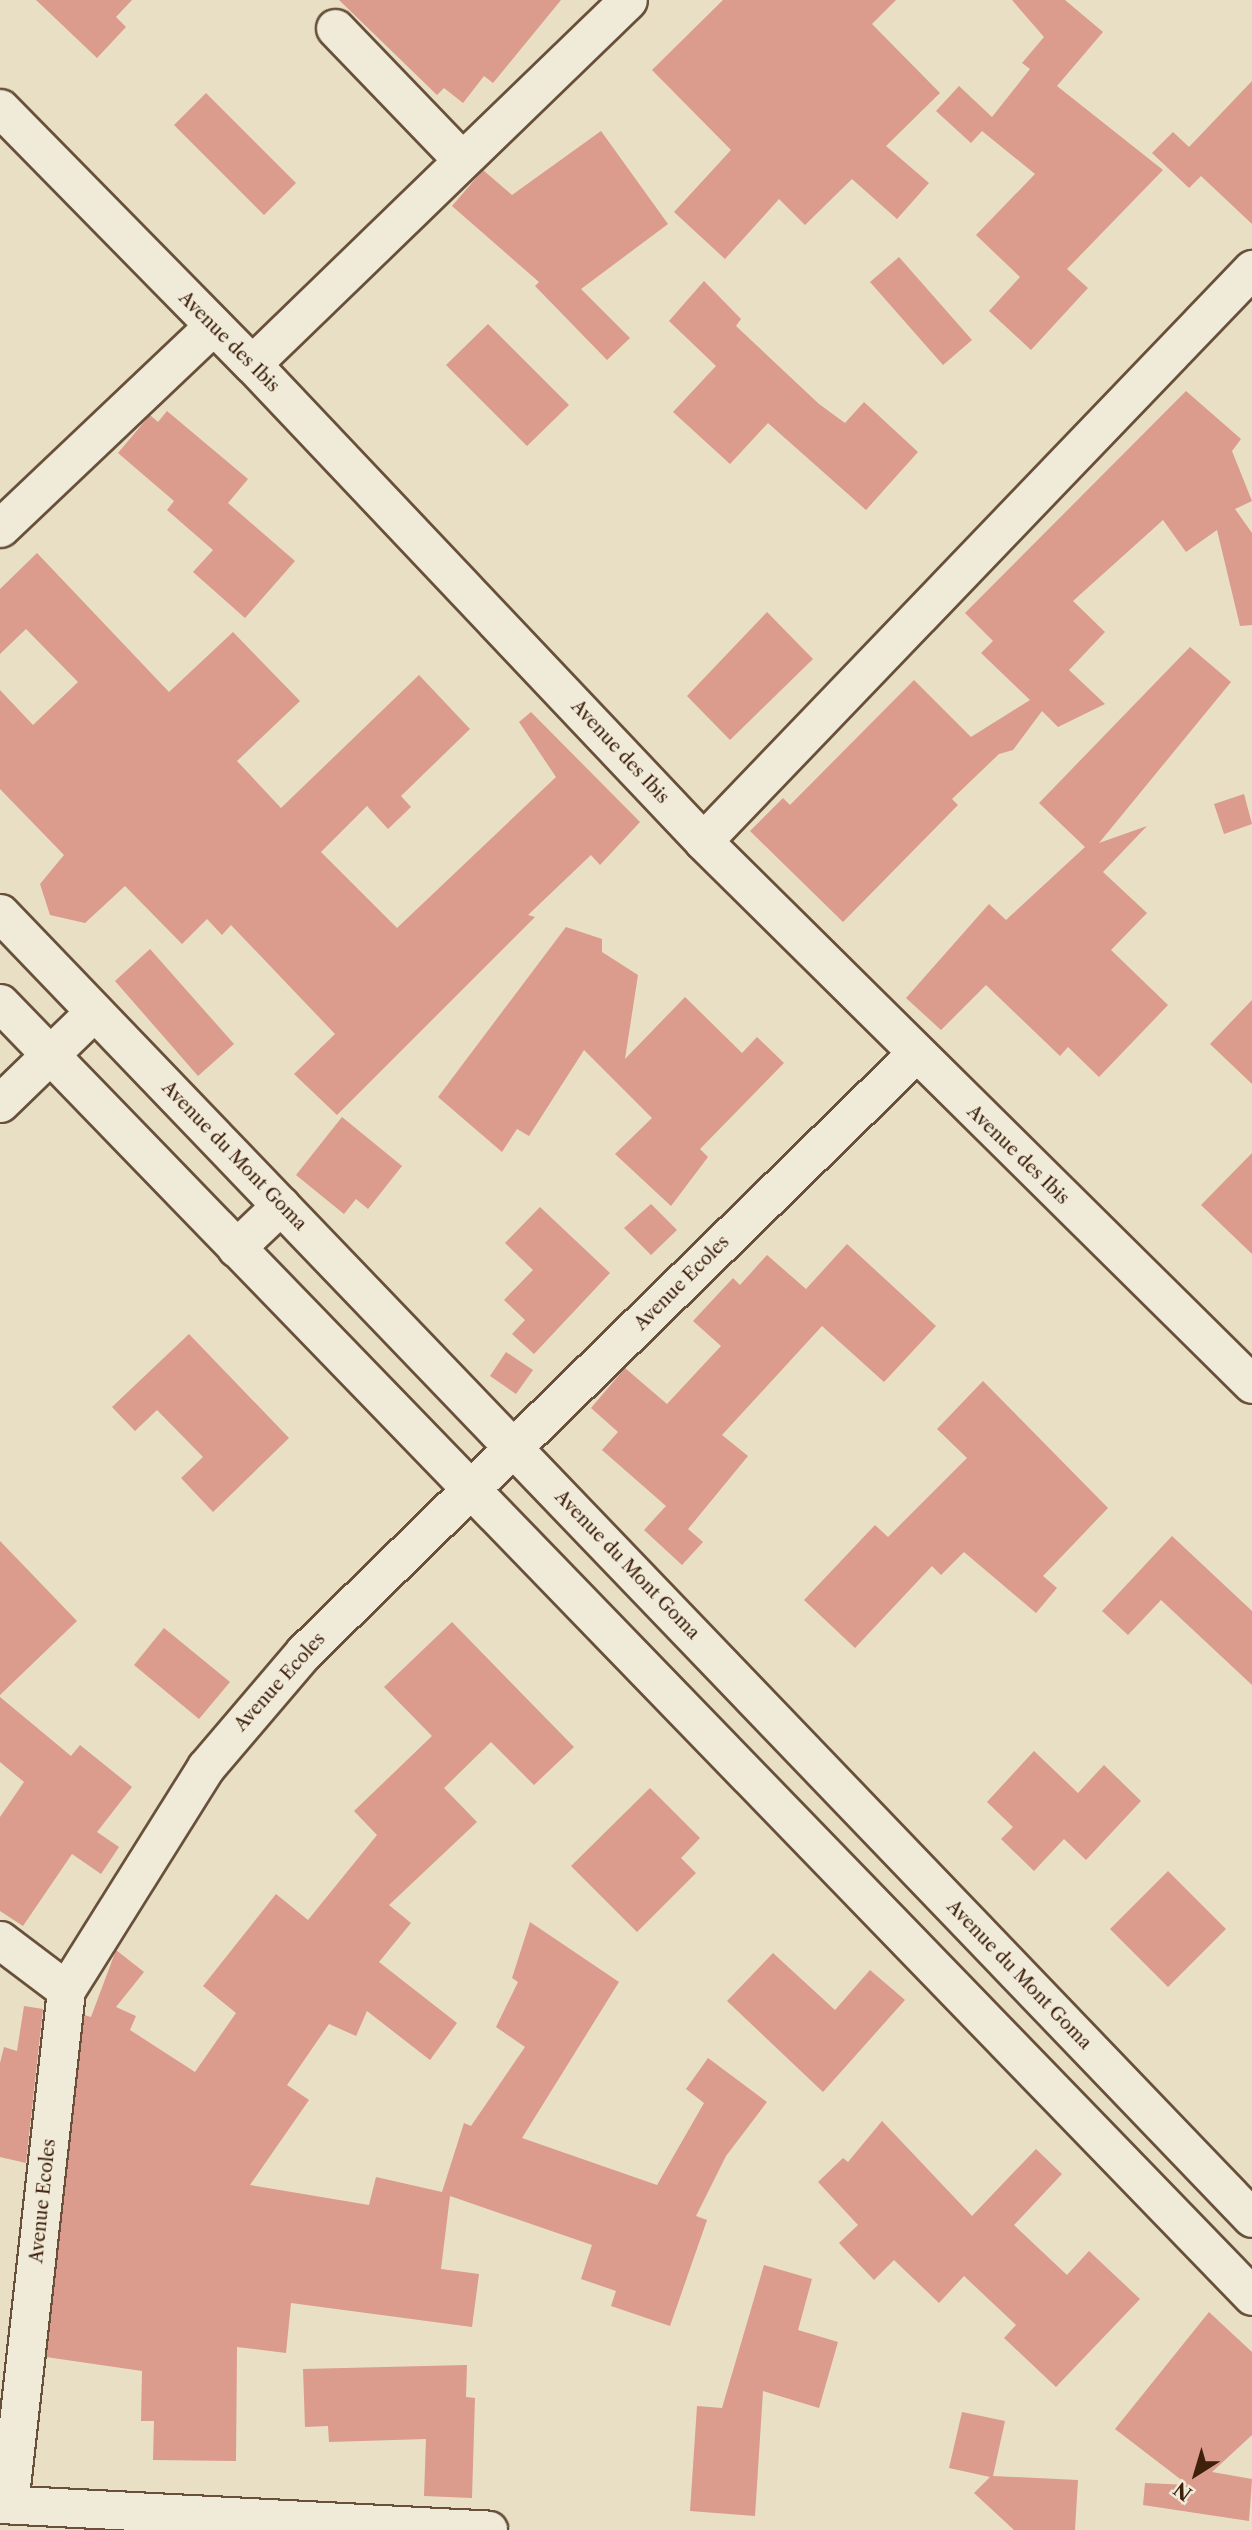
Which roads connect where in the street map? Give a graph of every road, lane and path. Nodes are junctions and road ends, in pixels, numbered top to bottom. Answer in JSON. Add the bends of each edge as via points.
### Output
{"nodes":[{"id":1,"x":628,"y":0,"type":"edge"},
{"id":2,"x":335,"y":28,"type":"dead end"},
{"id":3,"x":0,"y":108,"type":"edge"},
{"id":4,"x":461,"y":159,"type":"junction"},
{"id":5,"x":1252,"y":269,"type":"edge"},
{"id":6,"x":213,"y":326,"type":"junction"},
{"id":7,"x":252,"y":363,"type":"junction"},
{"id":8,"x":0,"y":527,"type":"edge"},
{"id":9,"x":703,"y":841,"type":"junction"},
{"id":10,"x":0,"y":913,"type":"edge"},
{"id":11,"x":0,"y":1003,"type":"edge"},
{"id":12,"x":94,"y":1012,"type":"junction"},
{"id":13,"x":915,"y":1054,"type":"junction"},
{"id":14,"x":50,"y":1055,"type":"junction"},
{"id":15,"x":0,"y":1103,"type":"edge"},
{"id":16,"x":281,"y":1205,"type":"junction"},
{"id":17,"x":236,"y":1248,"type":"junction"},
{"id":18,"x":1252,"y":1384,"type":"edge"},
{"id":19,"x":515,"y":1448,"type":"junction"},
{"id":20,"x":470,"y":1489,"type":"junction"},
{"id":21,"x":721,"y":1663,"type":"junction"},
{"id":22,"x":679,"y":1703,"type":"junction"},
{"id":23,"x":0,"y":1940,"type":"edge"},
{"id":24,"x":66,"y":1990,"type":"junction"},
{"id":25,"x":1252,"y":2218,"type":"edge"},
{"id":26,"x":1252,"y":2297,"type":"edge"},
{"id":27,"x":4,"y":2504,"type":"edge"},
{"id":28,"x":488,"y":2530,"type":"edge"}],
"edges":[{"from":1,"to":4,"type":"street"},
{"from":2,"to":4,"type":"street"},
{"from":3,"to":6,"type":"street","name":"Avenue des Ibis"},
{"from":4,"to":7,"type":"street"},
{"from":5,"to":9,"type":"street"},
{"from":6,"to":7,"type":"street","name":"Avenue des Ibis"},
{"from":6,"to":8,"type":"street"},
{"from":7,"to":9,"type":"street","name":"Avenue des Ibis"},
{"from":9,"to":13,"type":"street","name":"Avenue des Ibis"},
{"from":10,"to":12,"type":"street","name":"Avenue du Mont Goma"},
{"from":11,"to":14,"type":"street"},
{"from":12,"to":14,"type":"street"},
{"from":12,"to":16,"type":"street","name":"Avenue du Mont Goma"},
{"from":13,"to":18,"type":"street","name":"Avenue des Ibis"},
{"from":13,"to":19,"type":"street","name":"Avenue Ecoles"},
{"from":14,"to":15,"type":"street"},
{"from":14,"to":17,"type":"street"},
{"from":16,"to":17,"type":"street"},
{"from":16,"to":19,"type":"street","name":"Avenue du Mont Goma"},
{"from":17,"to":20,"type":"street"},
{"from":19,"to":20,"type":"street","name":"Avenue Ecoles"},
{"from":19,"to":21,"type":"street","name":"Avenue du Mont Goma"},
{"from":20,"to":22,"type":"street"},
{"from":20,"to":24,"type":"street","name":"Avenue Ecoles","via":[[304,1652],[213,1757]]},
{"from":21,"to":22,"type":"street"},
{"from":21,"to":25,"type":"street","name":"Avenue du Mont Goma"},
{"from":22,"to":26,"type":"street"},
{"from":23,"to":24,"type":"street"},
{"from":24,"to":27,"type":"street","name":"Avenue Ecoles"},
{"from":27,"to":28,"type":"street","name":"Avenue Ecoles"}]}
